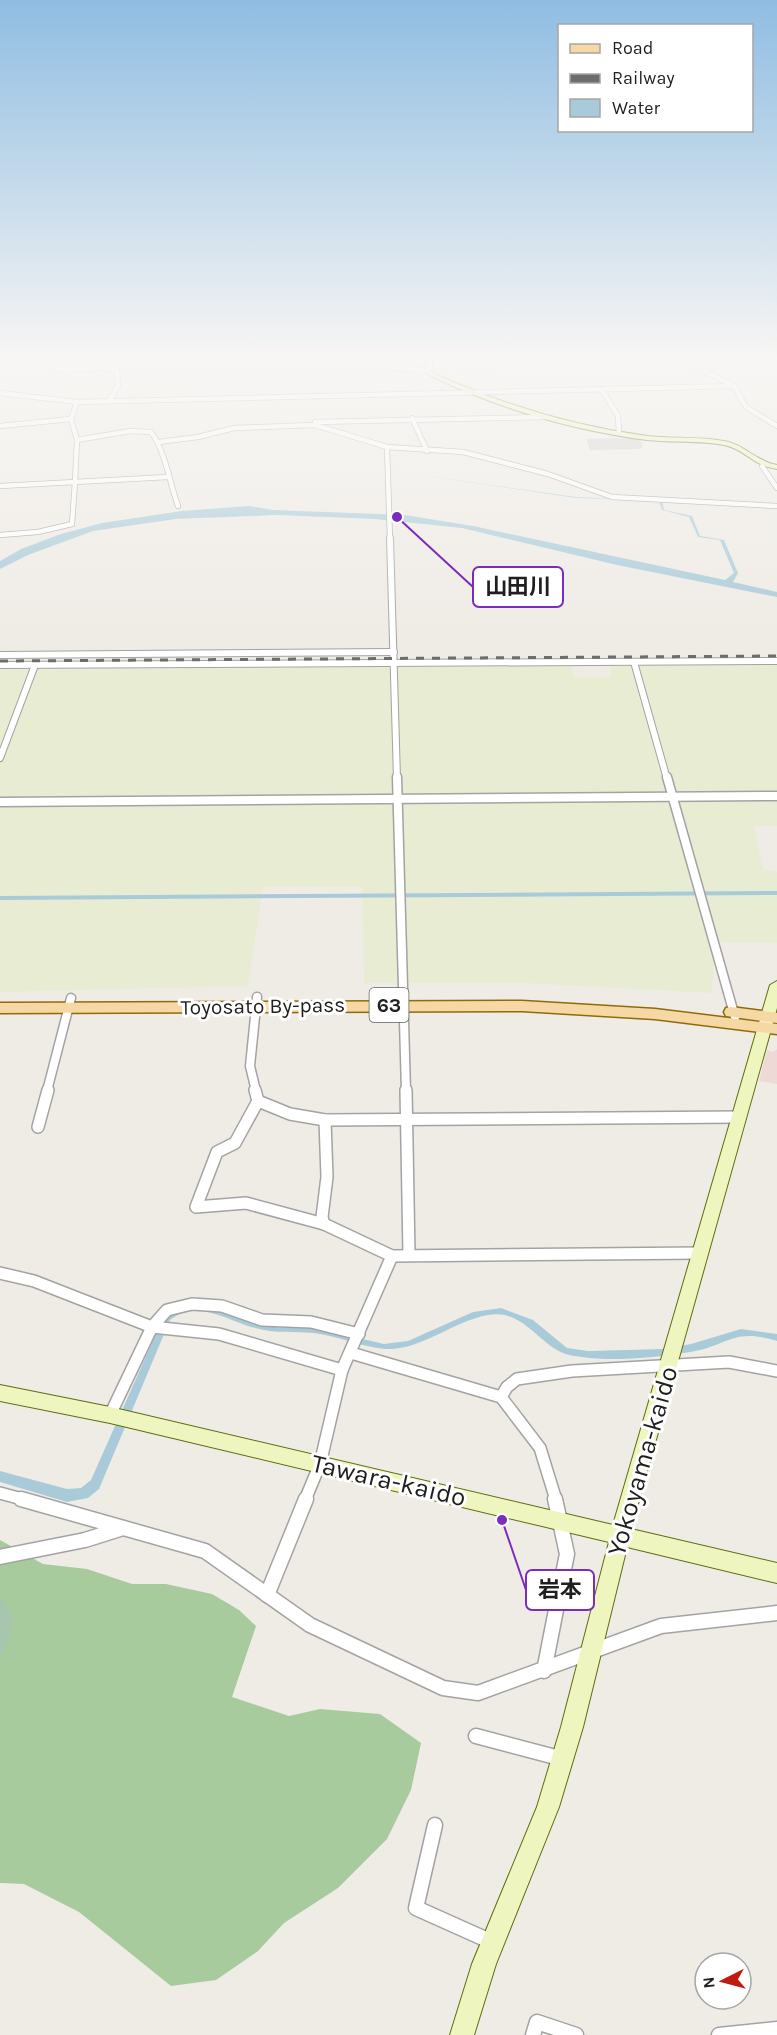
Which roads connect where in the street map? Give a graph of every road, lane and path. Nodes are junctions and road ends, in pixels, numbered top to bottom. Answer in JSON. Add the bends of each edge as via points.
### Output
{"nodes":[{"id":1,"x":76,"y":451,"type":"edge"},
{"id":2,"x":161,"y":451,"type":"edge"},
{"id":3,"x":387,"y":451,"type":"edge"},
{"id":4,"x":427,"y":451,"type":"edge"},
{"id":5,"x":744,"y":451,"type":"edge"},
{"id":6,"x":762,"y":466,"type":"junction"},
{"id":7,"x":777,"y":467,"type":"edge"},
{"id":8,"x":168,"y":477,"type":"junction"},
{"id":9,"x":75,"y":482,"type":"junction"},
{"id":10,"x":0,"y":486,"type":"edge"},
{"id":11,"x":777,"y":488,"type":"edge"},
{"id":12,"x":178,"y":506,"type":"dead end"},
{"id":13,"x":777,"y":506,"type":"edge"},
{"id":14,"x":0,"y":536,"type":"edge"},
{"id":15,"x":394,"y":652,"type":"junction"},
{"id":16,"x":0,"y":655,"type":"edge"},
{"id":17,"x":777,"y":661,"type":"edge"},
{"id":18,"x":634,"y":662,"type":"junction"},
{"id":19,"x":395,"y":663,"type":"junction"},
{"id":20,"x":0,"y":665,"type":"edge"},
{"id":21,"x":35,"y":665,"type":"junction"},
{"id":22,"x":0,"y":758,"type":"edge"},
{"id":23,"x":777,"y":796,"type":"edge"},
{"id":24,"x":674,"y":798,"type":"junction"},
{"id":25,"x":399,"y":799,"type":"junction"},
{"id":26,"x":0,"y":801,"type":"edge"},
{"id":27,"x":0,"y":999,"type":"edge"},
{"id":28,"x":404,"y":1000,"type":"junction"},
{"id":29,"x":256,"y":1001,"type":"junction"},
{"id":30,"x":69,"y":1003,"type":"junction"},
{"id":31,"x":0,"y":1008,"type":"edge"},
{"id":32,"x":774,"y":1010,"type":"edge"},
{"id":33,"x":734,"y":1017,"type":"junction"},
{"id":34,"x":258,"y":1101,"type":"junction"},
{"id":35,"x":740,"y":1117,"type":"junction"},
{"id":36,"x":325,"y":1120,"type":"junction"},
{"id":37,"x":405,"y":1120,"type":"junction"},
{"id":38,"x":38,"y":1127,"type":"dead end"},
{"id":39,"x":324,"y":1224,"type":"junction"},
{"id":40,"x":701,"y":1253,"type":"junction"},
{"id":41,"x":409,"y":1254,"type":"junction"},
{"id":42,"x":392,"y":1256,"type":"junction"},
{"id":43,"x":0,"y":1273,"type":"edge"},
{"id":44,"x":152,"y":1327,"type":"junction"},
{"id":45,"x":359,"y":1334,"type":"junction"},
{"id":46,"x":351,"y":1353,"type":"junction"},
{"id":47,"x":669,"y":1365,"type":"junction"},
{"id":48,"x":342,"y":1370,"type":"junction"},
{"id":49,"x":777,"y":1371,"type":"edge"},
{"id":50,"x":0,"y":1393,"type":"edge"},
{"id":51,"x":501,"y":1397,"type":"junction"},
{"id":52,"x":110,"y":1415,"type":"junction"},
{"id":53,"x":320,"y":1464,"type":"junction"},
{"id":54,"x":0,"y":1493,"type":"edge"},
{"id":55,"x":562,"y":1521,"type":"junction"},
{"id":56,"x":123,"y":1528,"type":"junction"},
{"id":57,"x":620,"y":1535,"type":"junction"},
{"id":58,"x":0,"y":1557,"type":"edge"},
{"id":59,"x":777,"y":1573,"type":"edge"},
{"id":60,"x":267,"y":1594,"type":"junction"},
{"id":61,"x":777,"y":1613,"type":"edge"},
{"id":62,"x":591,"y":1653,"type":"junction"},
{"id":63,"x":544,"y":1671,"type":"junction"},
{"id":64,"x":477,"y":1736,"type":"dead end"},
{"id":65,"x":563,"y":1759,"type":"junction"},
{"id":66,"x":435,"y":1826,"type":"dead end"},
{"id":67,"x":493,"y":1942,"type":"junction"},
{"id":68,"x":777,"y":2029,"type":"edge"},
{"id":69,"x":462,"y":2035,"type":"edge"},
{"id":70,"x":533,"y":2035,"type":"edge"},
{"id":71,"x":576,"y":2035,"type":"edge"},
{"id":72,"x":719,"y":2035,"type":"edge"}],
"edges":[{"from":1,"to":9,"type":"street"},
{"from":2,"to":8,"type":"street"},
{"from":3,"to":15,"type":"street"},
{"from":4,"to":13,"type":"street","via":[[463,452],[548,474],[612,497]]},
{"from":5,"to":6,"type":"street"},
{"from":6,"to":7,"type":"street"},
{"from":6,"to":11,"type":"street"},
{"from":8,"to":9,"type":"street"},
{"from":8,"to":12,"type":"street"},
{"from":9,"to":10,"type":"street"},
{"from":9,"to":14,"type":"street","via":[[72,524]]},
{"from":15,"to":16,"type":"street"},
{"from":15,"to":19,"type":"street"},
{"from":17,"to":18,"type":"street"},
{"from":18,"to":19,"type":"street"},
{"from":18,"to":24,"type":"street"},
{"from":19,"to":21,"type":"street"},
{"from":19,"to":25,"type":"street"},
{"from":20,"to":21,"type":"street"},
{"from":21,"to":22,"type":"street"},
{"from":23,"to":24,"type":"street"},
{"from":24,"to":25,"type":"street"},
{"from":24,"to":33,"type":"street"},
{"from":25,"to":26,"type":"street"},
{"from":25,"to":28,"type":"street"},
{"from":27,"to":30,"type":"main road","name":"Toyosato By-pass","number":"63"},
{"from":28,"to":29,"type":"main road","name":"Toyosato By-pass","number":"63"},
{"from":28,"to":33,"type":"main road","name":"Toyosato By-pass","number":"63"},
{"from":28,"to":37,"type":"street"},
{"from":29,"to":30,"type":"main road","name":"Toyosato By-pass","number":"63"},
{"from":29,"to":34,"type":"street","via":[[250,1066]]},
{"from":30,"to":31,"type":"main road","name":"Toyosato By-pass","number":"63"},
{"from":30,"to":38,"type":"street"},
{"from":32,"to":33,"type":"main road","name":"Toyosato By-pass","number":"63"},
{"from":32,"to":35,"type":"street","name":"Yokoyama-kaido"},
{"from":34,"to":36,"type":"street","via":[[290,1114]]},
{"from":34,"to":39,"type":"street","via":[[235,1143],[217,1152],[196,1207],[246,1203]]},
{"from":35,"to":37,"type":"street"},
{"from":35,"to":40,"type":"street","name":"Yokoyama-kaido"},
{"from":36,"to":37,"type":"street"},
{"from":36,"to":39,"type":"street"},
{"from":37,"to":41,"type":"street"},
{"from":39,"to":42,"type":"street"},
{"from":40,"to":41,"type":"street"},
{"from":40,"to":47,"type":"street","name":"Yokoyama-kaido"},
{"from":41,"to":42,"type":"street"},
{"from":42,"to":45,"type":"street"},
{"from":43,"to":44,"type":"street","via":[[34,1281]]},
{"from":44,"to":45,"type":"street","via":[[167,1310],[192,1304],[222,1306],[262,1320],[310,1322]]},
{"from":44,"to":48,"type":"street","via":[[219,1334]]},
{"from":44,"to":52,"type":"street"},
{"from":45,"to":46,"type":"street"},
{"from":46,"to":48,"type":"street"},
{"from":46,"to":51,"type":"street"},
{"from":47,"to":49,"type":"street","via":[[729,1362]]},
{"from":47,"to":51,"type":"street","via":[[517,1379]]},
{"from":47,"to":57,"type":"street","name":"Yokoyama-kaido"},
{"from":48,"to":53,"type":"street"},
{"from":50,"to":52,"type":"street","name":"Tawara-kaido"},
{"from":51,"to":55,"type":"street","via":[[540,1448]]},
{"from":52,"to":53,"type":"street","name":"Tawara-kaido"},
{"from":53,"to":55,"type":"street","name":"Tawara-kaido"},
{"from":53,"to":60,"type":"street"},
{"from":54,"to":56,"type":"street"},
{"from":55,"to":57,"type":"street","name":"Tawara-kaido"},
{"from":55,"to":63,"type":"street","via":[[567,1554]]},
{"from":56,"to":58,"type":"street"},
{"from":56,"to":60,"type":"street","via":[[205,1551]]},
{"from":57,"to":59,"type":"street","name":"Tawara-kaido"},
{"from":57,"to":62,"type":"street","name":"Yokoyama-kaido"},
{"from":60,"to":63,"type":"street","via":[[310,1625],[443,1688],[478,1694]]},
{"from":61,"to":62,"type":"street","via":[[661,1626]]},
{"from":62,"to":63,"type":"street"},
{"from":62,"to":65,"type":"street","name":"Yokoyama-kaido"},
{"from":64,"to":65,"type":"street"},
{"from":65,"to":67,"type":"street","name":"Yokoyama-kaido","via":[[548,1807]]},
{"from":66,"to":67,"type":"street","via":[[416,1908]]},
{"from":67,"to":69,"type":"street","name":"Yokoyama-kaido"},
{"from":68,"to":72,"type":"street"},
{"from":70,"to":71,"type":"street","via":[[537,2022]]}]}
